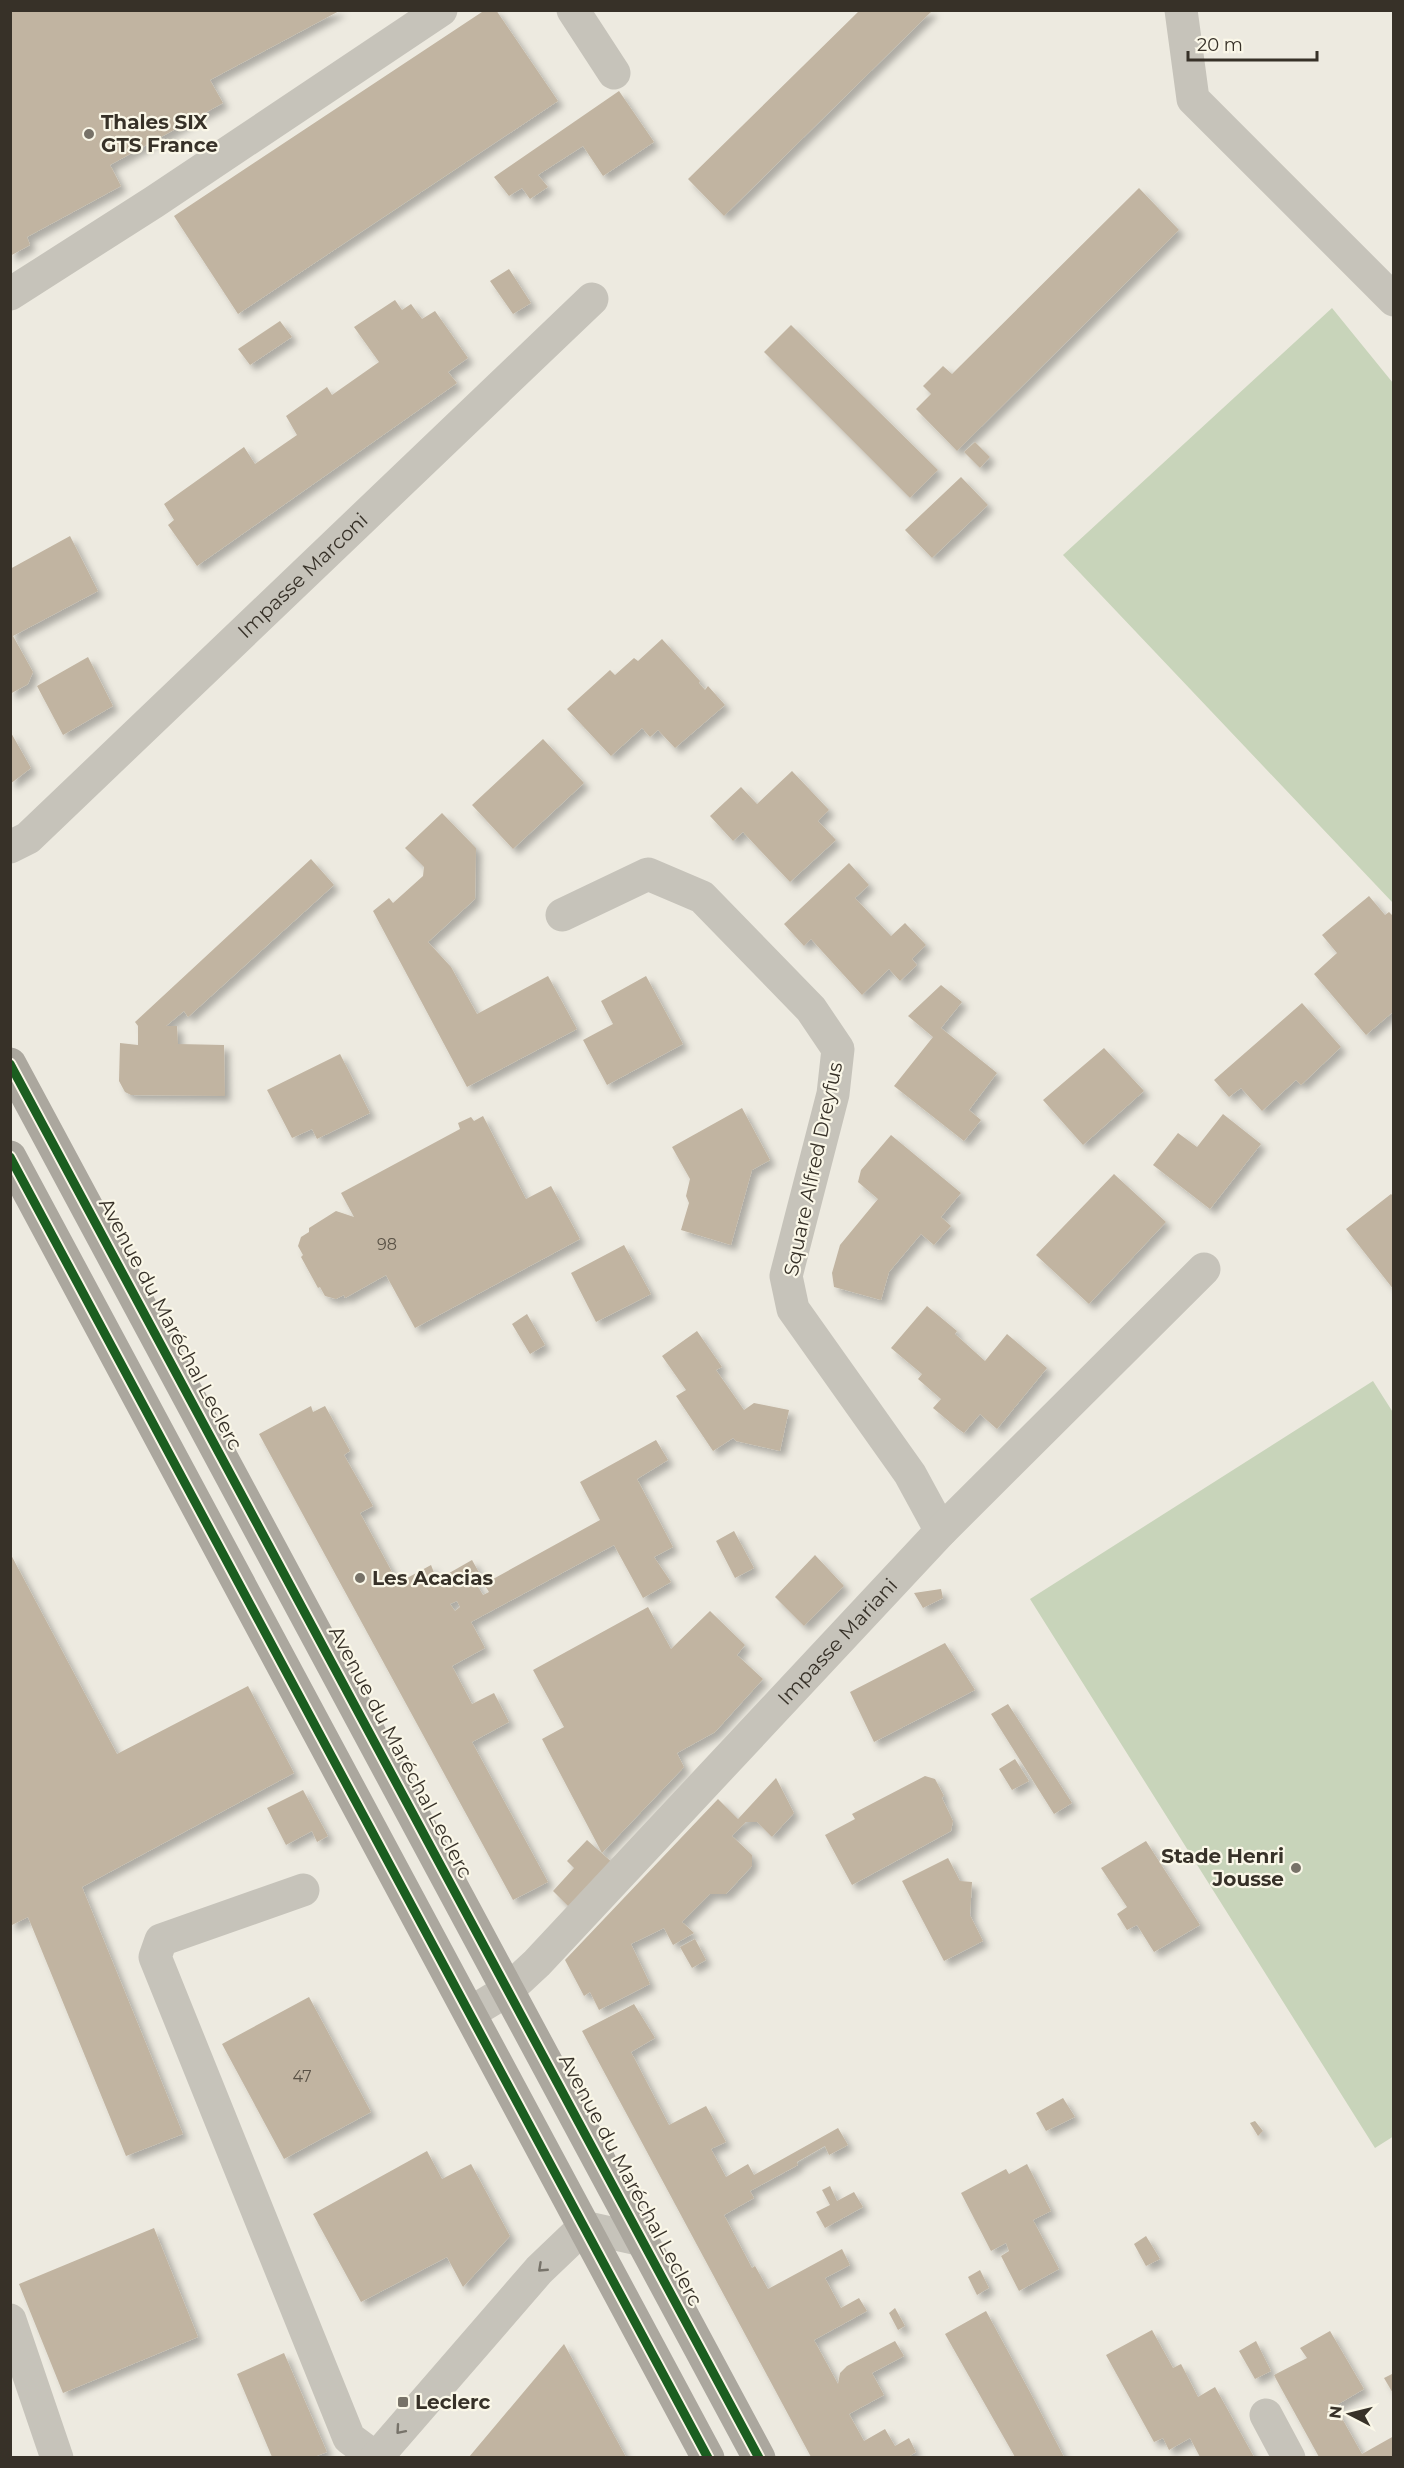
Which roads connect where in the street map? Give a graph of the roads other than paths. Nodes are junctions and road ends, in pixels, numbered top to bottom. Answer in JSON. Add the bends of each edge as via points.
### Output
{"nodes":[{"id":1,"x":441,"y":10,"type":"edge"},
{"id":2,"x":573,"y":10,"type":"edge"},
{"id":3,"x":1181,"y":10,"type":"edge"},
{"id":4,"x":614,"y":73,"type":"dead end"},
{"id":5,"x":10,"y":294,"type":"edge"},
{"id":6,"x":592,"y":299,"type":"dead end"},
{"id":7,"x":1394,"y":300,"type":"edge"},
{"id":8,"x":10,"y":847,"type":"edge"},
{"id":9,"x":562,"y":915,"type":"dead end"},
{"id":10,"x":10,"y":1064,"type":"edge"},
{"id":11,"x":10,"y":1157,"type":"edge"},
{"id":12,"x":1204,"y":1269,"type":"dead end"},
{"id":13,"x":941,"y":1531,"type":"junction"},
{"id":14,"x":303,"y":1890,"type":"dead end"},
{"id":15,"x":508,"y":1990,"type":"junction"},
{"id":16,"x":470,"y":2013,"type":"junction"},
{"id":17,"x":584,"y":2227,"type":"junction"},
{"id":18,"x":642,"y":2240,"type":"junction"},
{"id":19,"x":10,"y":2320,"type":"edge"},
{"id":20,"x":1266,"y":2415,"type":"dead end"},
{"id":21,"x":57,"y":2457,"type":"edge"},
{"id":22,"x":376,"y":2457,"type":"edge"},
{"id":23,"x":708,"y":2457,"type":"edge"},
{"id":24,"x":759,"y":2457,"type":"edge"},
{"id":25,"x":1289,"y":2457,"type":"edge"}],
"edges":[{"from":1,"to":5,"type":"street"},
{"from":2,"to":4,"type":"street"},
{"from":3,"to":7,"type":"street","via":[[1193,99]]},
{"from":6,"to":8,"type":"street","name":"Impasse Marconi","via":[[28,838]]},
{"from":9,"to":13,"type":"street","name":"Square Alfred Dreyfus","via":[[648,874],[702,897],[812,1009],[838,1049],[833,1094],[786,1276],[794,1309],[910,1474]]},
{"from":10,"to":15,"type":"main road","name":"Avenue du Maréchal Leclerc"},
{"from":11,"to":16,"type":"main road"},
{"from":12,"to":13,"type":"street","name":"Impasse Mariani"},
{"from":13,"to":15,"type":"street","name":"Impasse Mariani"},
{"from":14,"to":22,"type":"street","via":[[161,1940],[155,1957],[349,2438]]},
{"from":15,"to":16,"type":"street","name":"Impasse Mariani"},
{"from":15,"to":18,"type":"main road","name":"Avenue du Maréchal Leclerc"},
{"from":16,"to":17,"type":"main road"},
{"from":17,"to":18,"type":"street"},
{"from":17,"to":22,"type":"street","one_way":true,"via":[[539,2270]]},
{"from":17,"to":23,"type":"main road"},
{"from":18,"to":24,"type":"main road","name":"Avenue du Maréchal Leclerc"},
{"from":19,"to":21,"type":"street"},
{"from":20,"to":25,"type":"street"}]}
